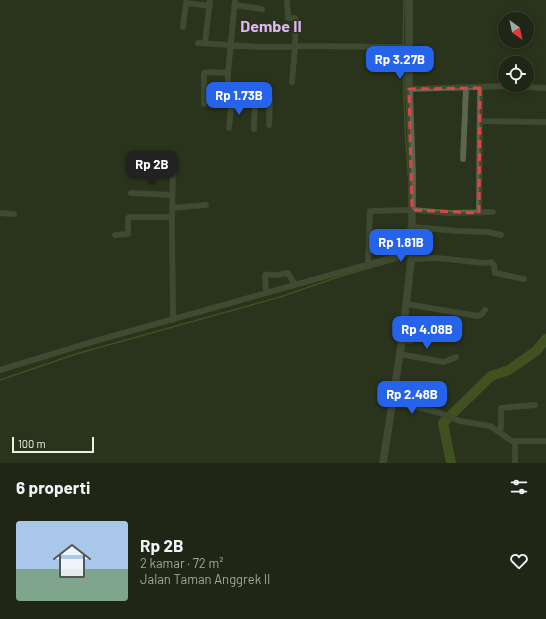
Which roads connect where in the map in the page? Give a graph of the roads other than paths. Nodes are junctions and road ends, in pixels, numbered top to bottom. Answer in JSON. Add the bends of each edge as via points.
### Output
{"nodes":[{"id":1,"x":409,"y":0,"type":"edge"},
{"id":2,"x":287,"y":2,"type":"dead end"},
{"id":3,"x":210,"y":3,"type":"edge"},
{"id":4,"x":235,"y":3,"type":"edge"},
{"id":5,"x":262,"y":8,"type":"dead end"},
{"id":6,"x":183,"y":27,"type":"dead end"},
{"id":7,"x":230,"y":45,"type":"junction"},
{"id":8,"x":295,"y":47,"type":"junction"},
{"id":9,"x":409,"y":47,"type":"junction"},
{"id":10,"x":228,"y":73,"type":"junction"},
{"id":11,"x":292,"y":82,"type":"dead end"},
{"id":12,"x":409,"y":88,"type":"junction"},
{"id":13,"x":466,"y":88,"type":"junction"},
{"id":14,"x":480,"y":88,"type":"junction"},
{"id":15,"x":546,"y":88,"type":"edge"},
{"id":16,"x":231,"y":97,"type":"junction"},
{"id":17,"x":255,"y":98,"type":"junction"},
{"id":18,"x":204,"y":104,"type":"dead end"},
{"id":19,"x":480,"y":121,"type":"junction"},
{"id":20,"x":546,"y":122,"type":"edge"},
{"id":21,"x":269,"y":125,"type":"dead end"},
{"id":22,"x":229,"y":128,"type":"dead end"},
{"id":23,"x":254,"y":129,"type":"dead end"},
{"id":24,"x":173,"y":156,"type":"dead end"},
{"id":25,"x":463,"y":159,"type":"dead end"},
{"id":26,"x":131,"y":193,"type":"dead end"},
{"id":27,"x":172,"y":195,"type":"junction"},
{"id":28,"x":206,"y":205,"type":"dead end"},
{"id":29,"x":172,"y":208,"type":"junction"},
{"id":30,"x":412,"y":210,"type":"junction"},
{"id":31,"x":0,"y":212,"type":"edge"},
{"id":32,"x":493,"y":212,"type":"dead end"},
{"id":33,"x":479,"y":213,"type":"junction"},
{"id":34,"x":14,"y":214,"type":"dead end"},
{"id":35,"x":172,"y":217,"type":"junction"},
{"id":36,"x":412,"y":227,"type":"junction"},
{"id":37,"x":115,"y":235,"type":"dead end"},
{"id":38,"x":501,"y":235,"type":"dead end"},
{"id":39,"x":411,"y":255,"type":"junction"},
{"id":40,"x":368,"y":264,"type":"junction"},
{"id":41,"x":524,"y":279,"type":"dead end"},
{"id":42,"x":295,"y":285,"type":"junction"},
{"id":43,"x":266,"y":293,"type":"junction"},
{"id":44,"x":406,"y":304,"type":"junction"},
{"id":45,"x":485,"y":310,"type":"dead end"},
{"id":46,"x":173,"y":320,"type":"junction"},
{"id":47,"x":402,"y":340,"type":"junction"},
{"id":48,"x":411,"y":341,"type":"dead end"},
{"id":49,"x":399,"y":354,"type":"junction"},
{"id":50,"x":456,"y":357,"type":"dead end"},
{"id":51,"x":0,"y":370,"type":"edge"},
{"id":52,"x":392,"y":401,"type":"junction"},
{"id":53,"x":535,"y":406,"type":"dead end"},
{"id":54,"x":500,"y":432,"type":"junction"},
{"id":55,"x":515,"y":441,"type":"junction"},
{"id":56,"x":546,"y":441,"type":"edge"},
{"id":57,"x":383,"y":463,"type":"edge"},
{"id":58,"x":515,"y":463,"type":"edge"}],
"edges":[{"from":1,"to":9,"type":"street"},
{"from":2,"to":8,"type":"street","via":[[288,18],[296,20]]},
{"from":3,"to":6,"type":"street","via":[[186,4]]},
{"from":3,"to":7,"type":"street","via":[[202,43]]},
{"from":4,"to":5,"type":"street"},
{"from":4,"to":7,"type":"street"},
{"from":7,"to":8,"type":"street"},
{"from":7,"to":10,"type":"street"},
{"from":8,"to":9,"type":"street"},
{"from":8,"to":11,"type":"street"},
{"from":9,"to":12,"type":"street"},
{"from":10,"to":16,"type":"street","via":[[228,92]]},
{"from":10,"to":18,"type":"street","via":[[204,74]]},
{"from":12,"to":13,"type":"street"},
{"from":12,"to":30,"type":"street"},
{"from":13,"to":14,"type":"street"},
{"from":13,"to":25,"type":"street"},
{"from":14,"to":15,"type":"street"},
{"from":14,"to":19,"type":"street"},
{"from":16,"to":17,"type":"street"},
{"from":16,"to":22,"type":"street"},
{"from":17,"to":21,"type":"street","via":[[270,100]]},
{"from":17,"to":23,"type":"street"},
{"from":19,"to":20,"type":"street"},
{"from":19,"to":33,"type":"street"},
{"from":24,"to":27,"type":"street"},
{"from":26,"to":27,"type":"street"},
{"from":27,"to":29,"type":"street"},
{"from":28,"to":29,"type":"street"},
{"from":29,"to":35,"type":"street"},
{"from":30,"to":33,"type":"street"},
{"from":30,"to":36,"type":"street"},
{"from":30,"to":40,"type":"street","via":[[370,211]]},
{"from":31,"to":34,"type":"street"},
{"from":32,"to":33,"type":"street"},
{"from":35,"to":37,"type":"street","via":[[130,217],[128,234]]},
{"from":35,"to":46,"type":"street"},
{"from":36,"to":38,"type":"street"},
{"from":36,"to":39,"type":"street"},
{"from":39,"to":40,"type":"street"},
{"from":39,"to":41,"type":"street","via":[[491,262],[495,273]]},
{"from":39,"to":44,"type":"street"},
{"from":40,"to":42,"type":"street"},
{"from":42,"to":43,"type":"street"},
{"from":42,"to":43,"type":"street","via":[[288,273],[265,275]]},
{"from":43,"to":46,"type":"street"},
{"from":44,"to":45,"type":"street","via":[[478,316]]},
{"from":44,"to":47,"type":"street"},
{"from":46,"to":51,"type":"street"},
{"from":47,"to":48,"type":"street"},
{"from":47,"to":49,"type":"street"},
{"from":49,"to":50,"type":"street","via":[[444,362]]},
{"from":49,"to":52,"type":"street"},
{"from":52,"to":54,"type":"street","via":[[437,412],[460,421],[490,426]]},
{"from":52,"to":57,"type":"street"},
{"from":53,"to":54,"type":"street","via":[[501,408]]},
{"from":54,"to":55,"type":"street","via":[[507,439]]},
{"from":55,"to":56,"type":"street"},
{"from":55,"to":58,"type":"street"}]}
